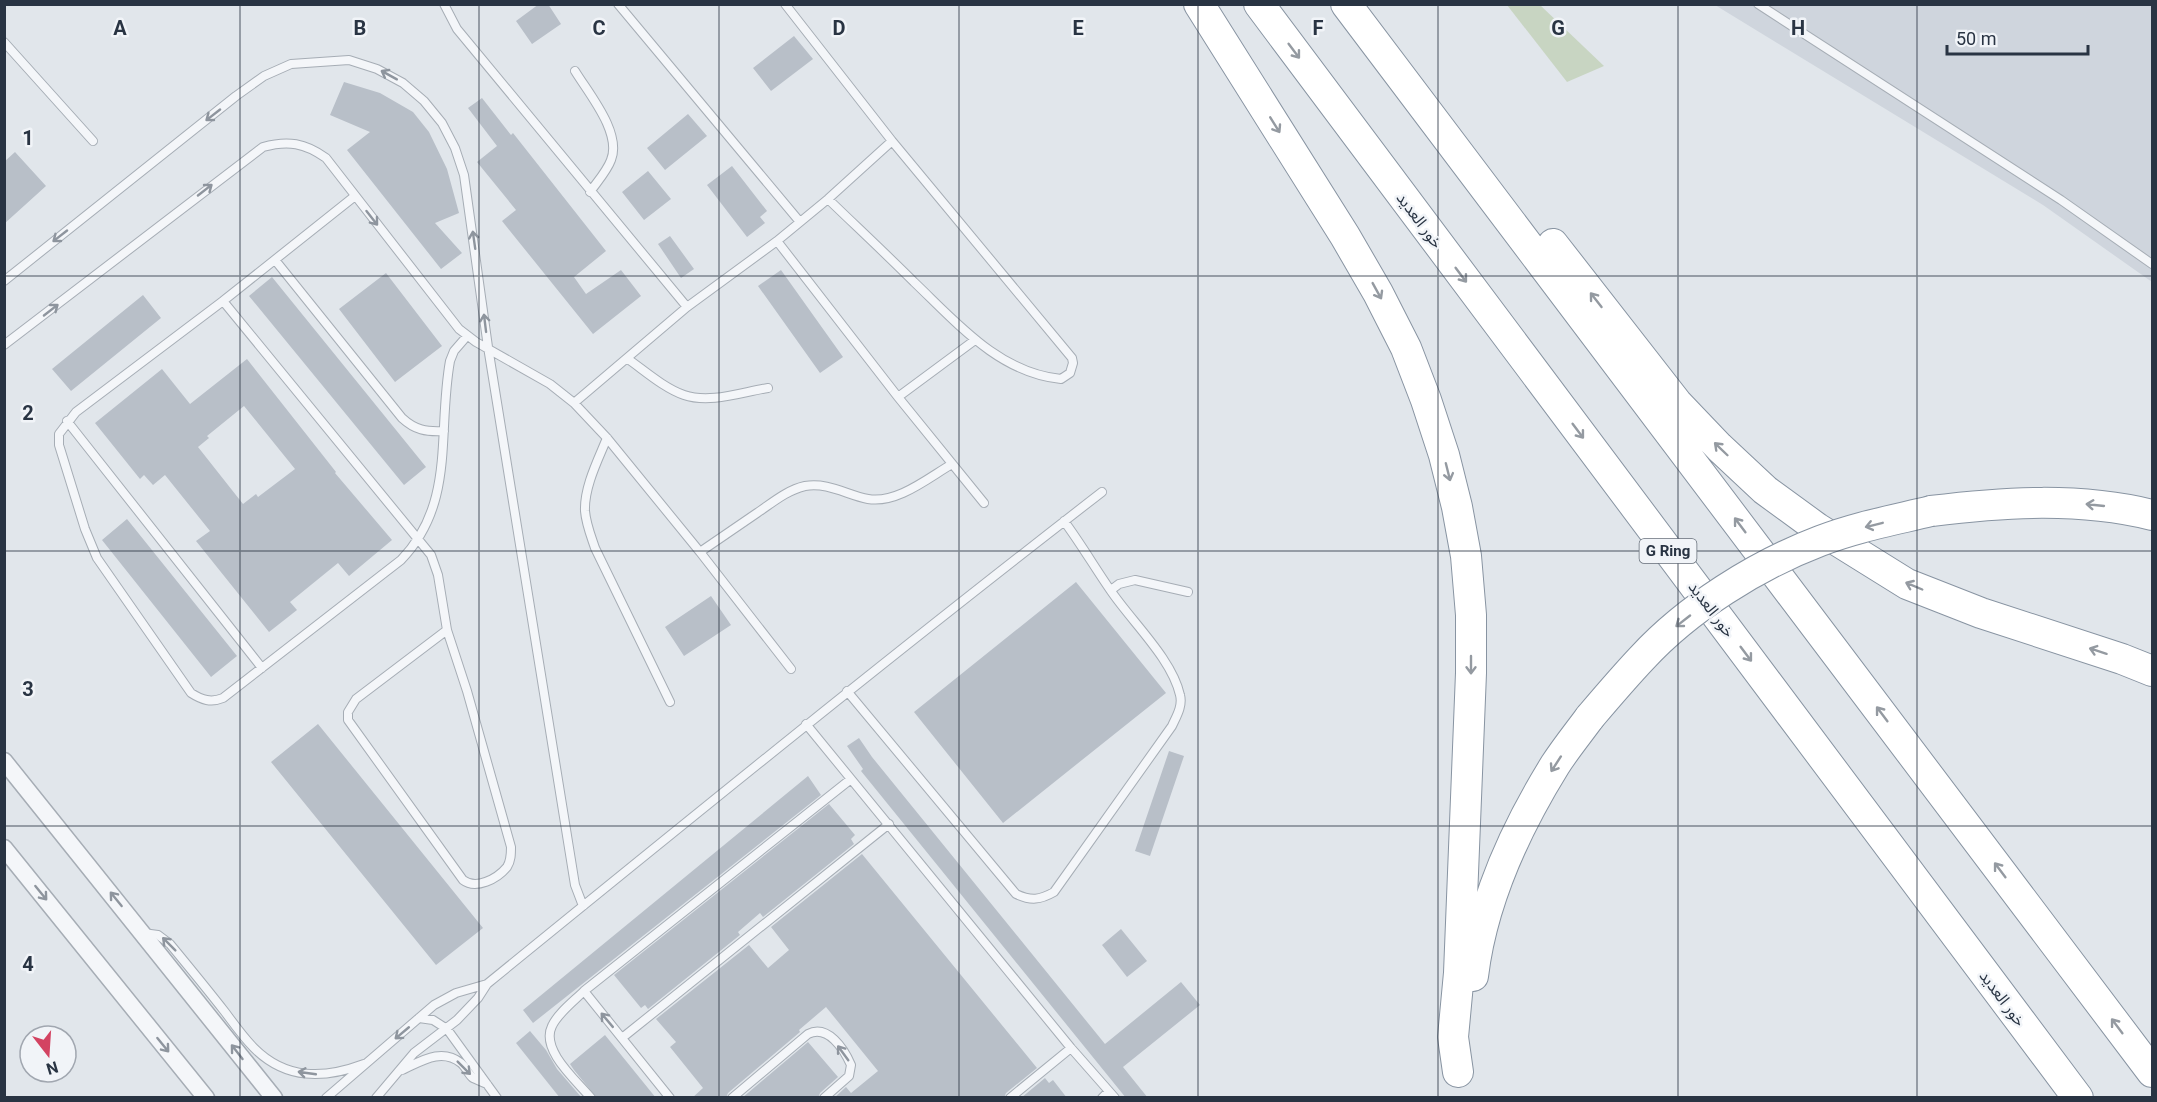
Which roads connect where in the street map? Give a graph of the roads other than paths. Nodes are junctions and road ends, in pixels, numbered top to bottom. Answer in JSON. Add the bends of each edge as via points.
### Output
{"nodes":[{"id":1,"x":444,"y":4,"type":"edge"},
{"id":2,"x":618,"y":4,"type":"edge"},
{"id":3,"x":785,"y":4,"type":"edge"},
{"id":4,"x":1199,"y":4,"type":"edge"},
{"id":5,"x":1259,"y":4,"type":"edge"},
{"id":6,"x":1346,"y":4,"type":"edge"},
{"id":7,"x":1758,"y":4,"type":"edge"},
{"id":8,"x":4,"y":42,"type":"edge"},
{"id":9,"x":1376,"y":43,"type":"junction"},
{"id":10,"x":575,"y":71,"type":"dead end"},
{"id":11,"x":93,"y":141,"type":"dead end"},
{"id":12,"x":892,"y":141,"type":"junction"},
{"id":13,"x":590,"y":192,"type":"junction"},
{"id":14,"x":355,"y":196,"type":"junction"},
{"id":15,"x":828,"y":199,"type":"junction"},
{"id":16,"x":800,"y":222,"type":"junction"},
{"id":17,"x":777,"y":241,"type":"junction"},
{"id":18,"x":275,"y":260,"type":"junction"},
{"id":19,"x":2152,"y":264,"type":"edge"},
{"id":20,"x":4,"y":280,"type":"edge"},
{"id":21,"x":223,"y":301,"type":"junction"},
{"id":22,"x":687,"y":308,"type":"junction"},
{"id":23,"x":467,"y":336,"type":"junction"},
{"id":24,"x":975,"y":340,"type":"junction"},
{"id":25,"x":4,"y":345,"type":"edge"},
{"id":26,"x":488,"y":347,"type":"junction"},
{"id":27,"x":628,"y":359,"type":"junction"},
{"id":28,"x":768,"y":388,"type":"dead end"},
{"id":29,"x":898,"y":397,"type":"junction"},
{"id":30,"x":574,"y":403,"type":"junction"},
{"id":31,"x":67,"y":421,"type":"junction"},
{"id":32,"x":444,"y":431,"type":"junction"},
{"id":33,"x":607,"y":438,"type":"junction"},
{"id":34,"x":952,"y":464,"type":"junction"},
{"id":35,"x":1102,"y":492,"type":"dead end"},
{"id":36,"x":984,"y":503,"type":"dead end"},
{"id":37,"x":2152,"y":515,"type":"edge"},
{"id":38,"x":1064,"y":521,"type":"junction"},
{"id":39,"x":419,"y":539,"type":"junction"},
{"id":40,"x":700,"y":552,"type":"junction"},
{"id":41,"x":1111,"y":590,"type":"junction"},
{"id":42,"x":1188,"y":592,"type":"dead end"},
{"id":43,"x":447,"y":630,"type":"junction"},
{"id":44,"x":262,"y":668,"type":"junction"},
{"id":45,"x":791,"y":669,"type":"dead end"},
{"id":46,"x":2152,"y":671,"type":"edge"},
{"id":47,"x":847,"y":691,"type":"junction"},
{"id":48,"x":670,"y":702,"type":"dead end"},
{"id":49,"x":807,"y":724,"type":"junction"},
{"id":50,"x":4,"y":761,"type":"edge"},
{"id":51,"x":851,"y":779,"type":"junction"},
{"id":52,"x":889,"y":824,"type":"junction"},
{"id":53,"x":4,"y":848,"type":"edge"},
{"id":54,"x":583,"y":906,"type":"junction"},
{"id":55,"x":143,"y":933,"type":"junction"},
{"id":56,"x":487,"y":984,"type":"junction"},
{"id":57,"x":584,"y":991,"type":"junction"},
{"id":58,"x":419,"y":1018,"type":"junction"},
{"id":59,"x":447,"y":1029,"type":"junction"},
{"id":60,"x":622,"y":1038,"type":"junction"},
{"id":61,"x":1071,"y":1048,"type":"junction"},
{"id":62,"x":364,"y":1064,"type":"junction"},
{"id":63,"x":400,"y":1070,"type":"junction"},
{"id":64,"x":2152,"y":1072,"type":"edge"},
{"id":65,"x":487,"y":1084,"type":"junction"},
{"id":66,"x":1457,"y":1085,"type":"edge"},
{"id":67,"x":1108,"y":1095,"type":"edge"},
{"id":68,"x":206,"y":1098,"type":"edge"},
{"id":69,"x":274,"y":1098,"type":"edge"},
{"id":70,"x":326,"y":1098,"type":"edge"},
{"id":71,"x":376,"y":1098,"type":"edge"},
{"id":72,"x":498,"y":1098,"type":"edge"},
{"id":73,"x":591,"y":1098,"type":"edge"},
{"id":74,"x":670,"y":1098,"type":"edge"},
{"id":75,"x":732,"y":1098,"type":"edge"},
{"id":76,"x":824,"y":1098,"type":"edge"},
{"id":77,"x":1010,"y":1098,"type":"edge"},
{"id":78,"x":2078,"y":1098,"type":"edge"}],
"edges":[{"from":1,"to":13,"type":"lane","via":[[457,29]]},
{"from":2,"to":16,"type":"lane"},
{"from":3,"to":12,"type":"lane"},
{"from":4,"to":66,"type":"highway","one_way":true,"via":[[1378,293],[1406,348],[1426,400],[1457,507],[1471,615],[1459,973],[1453,1036]]},
{"from":5,"to":78,"type":"highway","name":"خور العديد","number":"G Ring","one_way":true},
{"from":6,"to":9,"type":"highway"},
{"from":7,"to":19,"type":"lane","via":[[2061,200]]},
{"from":8,"to":11,"type":"lane"},
{"from":46,"to":9,"type":"highway","one_way":true,"via":[[1907,584],[1765,490],[1677,403],[1479,149]]},
{"from":64,"to":9,"type":"highway","one_way":true},
{"from":10,"to":13,"type":"lane","via":[[611,130],[614,144],[611,162]]},
{"from":12,"to":15,"type":"lane"},
{"from":12,"to":24,"type":"lane","via":[[1072,358],[1072,369],[1060,379],[1041,375],[1003,360]]},
{"from":13,"to":22,"type":"lane"},
{"from":14,"to":18,"type":"lane"},
{"from":14,"to":23,"type":"lane","one_way":true},
{"from":25,"to":14,"type":"lane","one_way":true,"via":[[263,147],[279,142],[312,148],[326,158]]},
{"from":15,"to":16,"type":"lane"},
{"from":15,"to":24,"type":"lane"},
{"from":16,"to":17,"type":"lane"},
{"from":17,"to":22,"type":"lane"},
{"from":17,"to":29,"type":"lane"},
{"from":18,"to":21,"type":"lane"},
{"from":18,"to":32,"type":"lane","via":[[402,418],[418,430]]},
{"from":26,"to":20,"type":"lane","one_way":true,"via":[[464,175],[455,148],[442,123],[403,83],[378,69],[349,60],[291,64],[264,76]]},
{"from":21,"to":31,"type":"lane"},
{"from":21,"to":39,"type":"lane"},
{"from":22,"to":27,"type":"lane"},
{"from":23,"to":26,"type":"lane"},
{"from":23,"to":32,"type":"lane","via":[[450,361]]},
{"from":24,"to":29,"type":"lane"},
{"from":26,"to":30,"type":"lane"},
{"from":26,"to":54,"type":"lane","via":[[575,885]]},
{"from":27,"to":28,"type":"lane","via":[[672,389],[696,398]]},
{"from":27,"to":30,"type":"lane"},
{"from":29,"to":34,"type":"lane"},
{"from":30,"to":33,"type":"lane"},
{"from":31,"to":44,"type":"lane"},
{"from":31,"to":44,"type":"lane","via":[[59,434],[59,446],[90,544],[191,693],[216,701]]},
{"from":32,"to":39,"type":"lane","via":[[437,498]]},
{"from":33,"to":40,"type":"lane"},
{"from":33,"to":48,"type":"lane","via":[[587,490],[585,510],[590,531]]},
{"from":34,"to":36,"type":"lane"},
{"from":34,"to":40,"type":"lane","via":[[883,499],[867,499],[828,487],[798,488]]},
{"from":35,"to":38,"type":"lane"},
{"from":37,"to":66,"type":"highway","one_way":true,"bridge":true,"via":[[2052,502],[1931,511],[1821,540],[1729,587],[1679,623],[1642,657],[1590,717],[1556,764],[1524,821],[1500,874],[1485,923],[1473,972]]},
{"from":38,"to":41,"type":"lane"},
{"from":38,"to":47,"type":"lane"},
{"from":39,"to":43,"type":"lane","via":[[435,565]]},
{"from":39,"to":44,"type":"lane","via":[[401,560]]},
{"from":40,"to":45,"type":"lane"},
{"from":41,"to":42,"type":"lane","via":[[1135,580]]},
{"from":41,"to":47,"type":"lane","via":[[1170,669],[1181,698],[1179,711],[1054,892],[1044,898],[1025,899],[1016,894]]},
{"from":43,"to":43,"type":"lane","via":[[511,847],[506,868],[479,885],[463,880],[348,720],[356,699]]},
{"from":47,"to":49,"type":"lane"},
{"from":49,"to":51,"type":"lane"},
{"from":49,"to":54,"type":"lane"},
{"from":55,"to":50,"type":"street","one_way":true},
{"from":51,"to":52,"type":"lane"},
{"from":51,"to":57,"type":"lane"},
{"from":52,"to":60,"type":"lane"},
{"from":52,"to":61,"type":"lane"},
{"from":53,"to":68,"type":"street","one_way":true},
{"from":54,"to":56,"type":"lane"},
{"from":62,"to":55,"type":"lane","one_way":true,"via":[[327,1075],[274,1065],[252,1047],[171,944],[158,934]]},
{"from":69,"to":55,"type":"street","one_way":true},
{"from":56,"to":58,"type":"lane","via":[[444,998]]},
{"from":56,"to":59,"type":"lane"},
{"from":60,"to":57,"type":"lane","one_way":true},
{"from":57,"to":73,"type":"lane","via":[[551,1027],[549,1042],[556,1057]]},
{"from":58,"to":59,"type":"lane","via":[[433,1020]]},
{"from":58,"to":62,"type":"lane","one_way":true},
{"from":59,"to":63,"type":"lane","via":[[414,1053]]},
{"from":59,"to":65,"type":"lane"},
{"from":60,"to":74,"type":"lane"},
{"from":61,"to":67,"type":"lane"},
{"from":61,"to":77,"type":"lane"},
{"from":62,"to":70,"type":"lane"},
{"from":63,"to":65,"type":"lane","one_way":true,"via":[[439,1056],[461,1063],[473,1077]]},
{"from":63,"to":71,"type":"lane"},
{"from":65,"to":72,"type":"lane"},
{"from":76,"to":75,"type":"lane","one_way":true,"via":[[849,1076],[851,1065],[830,1035],[819,1031],[808,1034]]}]}
